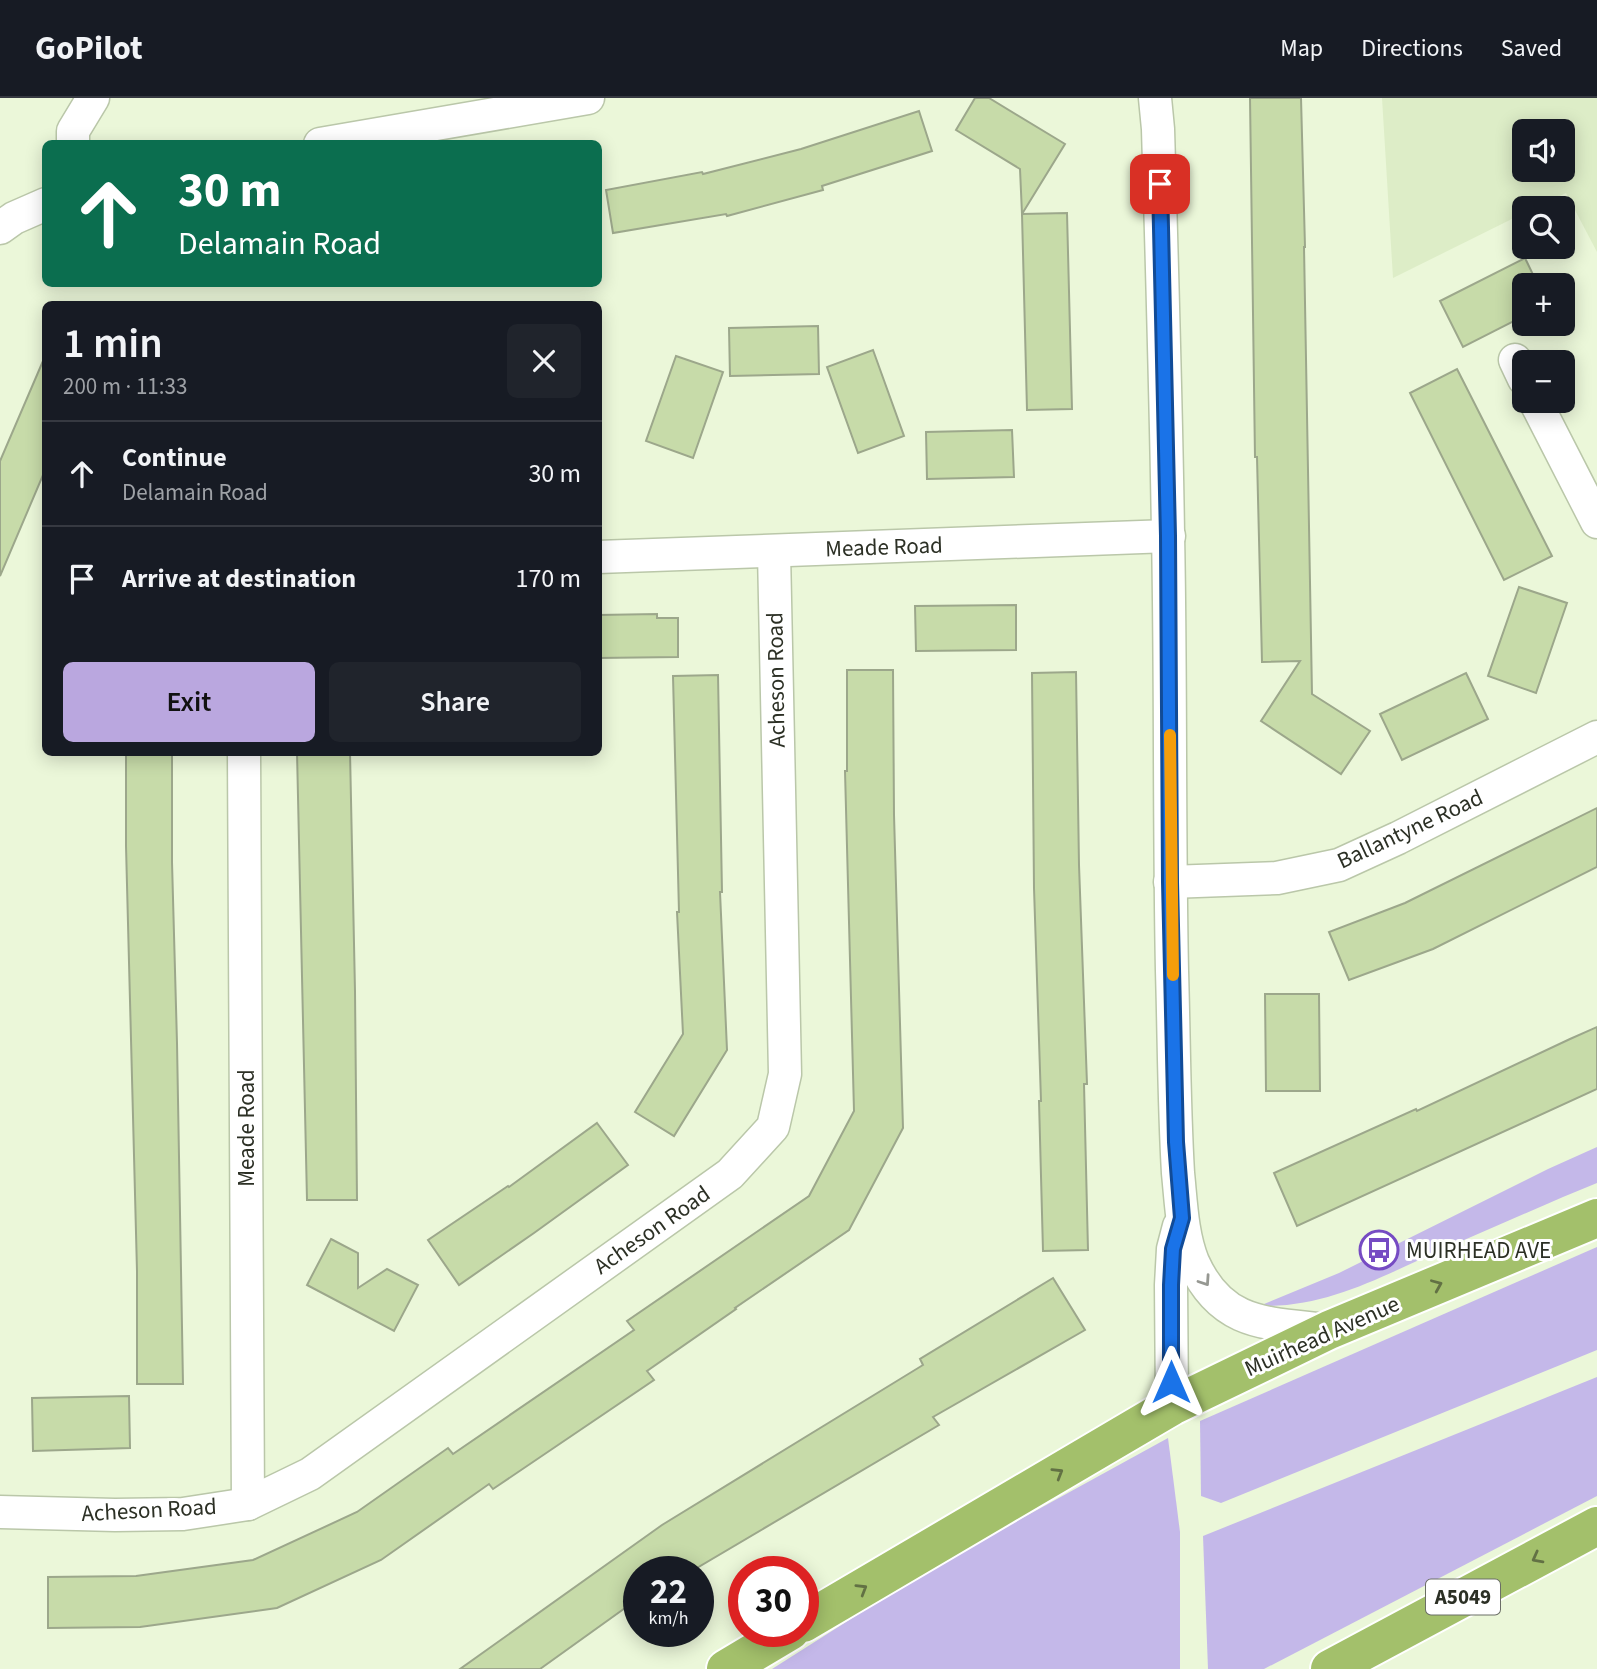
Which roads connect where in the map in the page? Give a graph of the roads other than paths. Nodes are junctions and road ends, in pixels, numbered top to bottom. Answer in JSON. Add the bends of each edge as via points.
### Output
{"nodes":[{"id":1,"x":93,"y":98,"type":"edge"},
{"id":2,"x":588,"y":98,"type":"edge"},
{"id":3,"x":1155,"y":98,"type":"edge"},
{"id":4,"x":73,"y":140,"type":"edge"},
{"id":5,"x":343,"y":140,"type":"edge"},
{"id":6,"x":42,"y":206,"type":"edge"},
{"id":7,"x":0,"y":228,"type":"edge"},
{"id":8,"x":1541,"y":413,"type":"edge"},
{"id":9,"x":1597,"y":522,"type":"edge"},
{"id":10,"x":1168,"y":536,"type":"junction"},
{"id":11,"x":774,"y":552,"type":"junction"},
{"id":12,"x":602,"y":557,"type":"edge"},
{"id":13,"x":1597,"y":737,"type":"edge"},
{"id":14,"x":244,"y":756,"type":"edge"},
{"id":15,"x":1170,"y":882,"type":"junction"},
{"id":16,"x":1182,"y":1218,"type":"junction"},
{"id":17,"x":1597,"y":1218,"type":"edge"},
{"id":18,"x":1329,"y":1330,"type":"junction"},
{"id":19,"x":1172,"y":1406,"type":"junction"},
{"id":20,"x":248,"y":1504,"type":"junction"},
{"id":21,"x":0,"y":1512,"type":"edge"},
{"id":22,"x":1597,"y":1526,"type":"edge"},
{"id":23,"x":819,"y":1614,"type":"edge"},
{"id":24,"x":763,"y":1647,"type":"edge"},
{"id":25,"x":726,"y":1669,"type":"edge"},
{"id":26,"x":1330,"y":1669,"type":"edge"}],
"edges":[{"from":1,"to":4,"type":"street","via":[[73,131]]},
{"from":2,"to":5,"type":"street"},
{"from":3,"to":10,"type":"street"},
{"from":6,"to":7,"type":"street"},
{"from":8,"to":9,"type":"street"},
{"from":10,"to":11,"type":"street","name":"Meade Road"},
{"from":10,"to":15,"type":"street"},
{"from":11,"to":12,"type":"street","name":"Meade Road"},
{"from":11,"to":20,"type":"street","name":"Acheson Road","via":[[785,1074],[773,1127],[730,1174],[310,1474]]},
{"from":13,"to":15,"type":"street","name":"Ballantyne Road","via":[[1339,865],[1277,878]]},
{"from":14,"to":20,"type":"street","name":"Meade Road"},
{"from":15,"to":16,"type":"street"},
{"from":16,"to":18,"type":"street","one_way":true,"via":[[1193,1261],[1224,1306],[1248,1319]]},
{"from":16,"to":19,"type":"street","via":[[1172,1261]]},
{"from":18,"to":17,"type":"highway","name":"Muirhead Avenue","one_way":true},
{"from":18,"to":19,"type":"highway","name":"Muirhead Avenue"},
{"from":23,"to":19,"type":"highway","name":"Muirhead Avenue","one_way":true},
{"from":20,"to":21,"type":"street","name":"Acheson Road","via":[[183,1514]]},
{"from":22,"to":26,"type":"highway","number":"A5049","one_way":true},
{"from":24,"to":25,"type":"highway"}]}
